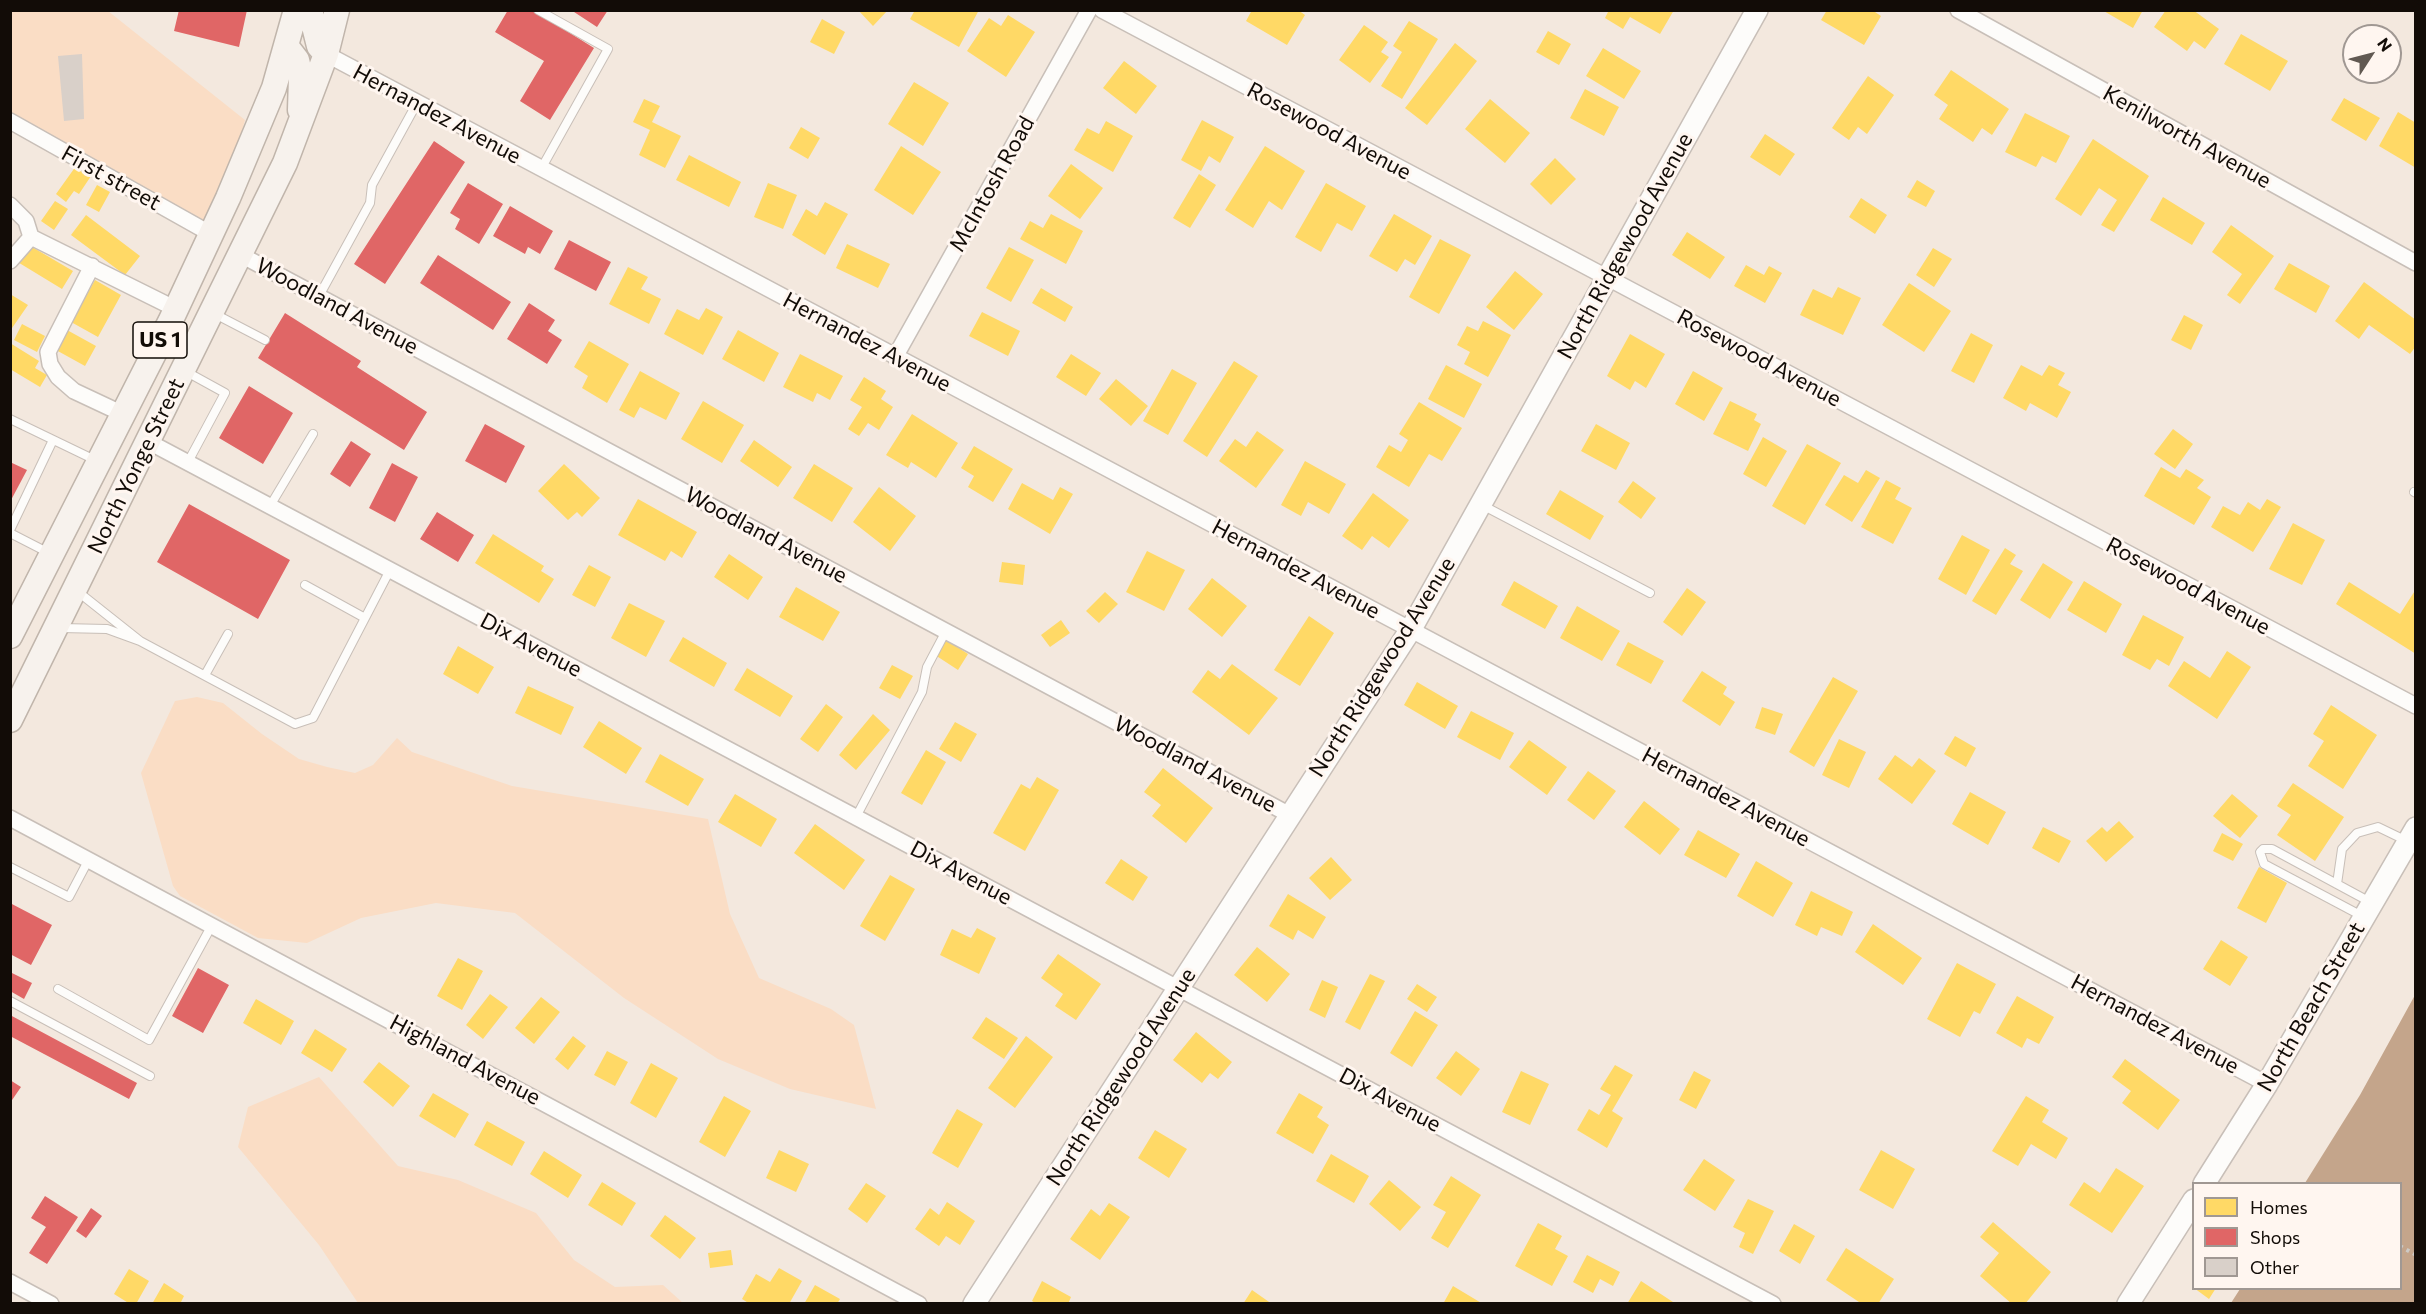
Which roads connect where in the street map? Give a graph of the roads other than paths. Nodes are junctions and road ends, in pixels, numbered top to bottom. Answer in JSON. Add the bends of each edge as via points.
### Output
{"nodes":[{"id":1,"x":296,"y":10,"type":"edge"},
{"id":2,"x":310,"y":10,"type":"edge"},
{"id":3,"x":337,"y":10,"type":"edge"},
{"id":4,"x":538,"y":10,"type":"edge"},
{"id":5,"x":1089,"y":10,"type":"edge"},
{"id":6,"x":1102,"y":10,"type":"edge"},
{"id":7,"x":1757,"y":10,"type":"edge"},
{"id":8,"x":1958,"y":10,"type":"edge"},
{"id":9,"x":287,"y":47,"type":"junction"},
{"id":10,"x":326,"y":54,"type":"junction"},
{"id":11,"x":417,"y":103,"type":"junction"},
{"id":12,"x":10,"y":121,"type":"edge"},
{"id":13,"x":300,"y":127,"type":"junction"},
{"id":14,"x":541,"y":169,"type":"junction"},
{"id":15,"x":10,"y":205,"type":"edge"},
{"id":16,"x":211,"y":234,"type":"junction"},
{"id":17,"x":31,"y":237,"type":"junction"},
{"id":18,"x":10,"y":241,"type":"edge"},
{"id":19,"x":241,"y":255,"type":"junction"},
{"id":20,"x":10,"y":261,"type":"edge"},
{"id":21,"x":2415,"y":263,"type":"edge"},
{"id":22,"x":92,"y":266,"type":"junction"},
{"id":23,"x":1608,"y":278,"type":"junction"},
{"id":24,"x":319,"y":296,"type":"junction"},
{"id":25,"x":176,"y":309,"type":"junction"},
{"id":26,"x":212,"y":313,"type":"junction"},
{"id":27,"x":265,"y":340,"type":"dead end"},
{"id":28,"x":895,"y":357,"type":"junction"},
{"id":29,"x":184,"y":370,"type":"junction"},
{"id":30,"x":123,"y":414,"type":"junction"},
{"id":31,"x":10,"y":419,"type":"edge"},
{"id":32,"x":313,"y":434,"type":"dead end"},
{"id":33,"x":53,"y":440,"type":"junction"},
{"id":34,"x":149,"y":442,"type":"junction"},
{"id":35,"x":99,"y":462,"type":"junction"},
{"id":36,"x":188,"y":462,"type":"junction"},
{"id":37,"x":1480,"y":504,"type":"junction"},
{"id":38,"x":270,"y":506,"type":"junction"},
{"id":39,"x":10,"y":532,"type":"edge"},
{"id":40,"x":52,"y":555,"type":"junction"},
{"id":41,"x":390,"y":570,"type":"junction"},
{"id":42,"x":305,"y":585,"type":"dead end"},
{"id":43,"x":75,"y":589,"type":"junction"},
{"id":44,"x":1650,"y":593,"type":"dead end"},
{"id":45,"x":365,"y":618,"type":"junction"},
{"id":46,"x":56,"y":628,"type":"junction"},
{"id":47,"x":1411,"y":629,"type":"junction"},
{"id":48,"x":946,"y":631,"type":"junction"},
{"id":49,"x":11,"y":633,"type":"edge"},
{"id":50,"x":228,"y":634,"type":"dead end"},
{"id":51,"x":140,"y":641,"type":"junction"},
{"id":52,"x":205,"y":675,"type":"junction"},
{"id":53,"x":2415,"y":706,"type":"edge"},
{"id":54,"x":10,"y":720,"type":"edge"},
{"id":55,"x":1290,"y":815,"type":"junction"},
{"id":56,"x":856,"y":817,"type":"junction"},
{"id":57,"x":10,"y":818,"type":"edge"},
{"id":58,"x":2412,"y":835,"type":"edge"},
{"id":59,"x":89,"y":859,"type":"junction"},
{"id":60,"x":10,"y":867,"type":"edge"},
{"id":61,"x":2337,"y":884,"type":"junction"},
{"id":62,"x":2368,"y":910,"type":"junction"},
{"id":63,"x":212,"y":925,"type":"junction"},
{"id":64,"x":1178,"y":988,"type":"junction"},
{"id":65,"x":58,"y":989,"type":"dead end"},
{"id":66,"x":10,"y":1001,"type":"edge"},
{"id":67,"x":150,"y":1076,"type":"dead end"},
{"id":68,"x":2267,"y":1084,"type":"junction"},
{"id":69,"x":2205,"y":1182,"type":"edge"},
{"id":70,"x":2192,"y":1202,"type":"edge"},
{"id":71,"x":10,"y":1282,"type":"edge"},
{"id":72,"x":1769,"y":1303,"type":"edge"},
{"id":73,"x":51,"y":1304,"type":"edge"},
{"id":74,"x":920,"y":1304,"type":"edge"},
{"id":75,"x":974,"y":1304,"type":"edge"},
{"id":76,"x":2128,"y":1304,"type":"edge"}],
"edges":[{"from":1,"to":9,"type":"main road","name":"North Yonge Street","number":"US 1"},
{"from":2,"to":10,"type":"main road","via":[[318,46]]},
{"from":3,"to":10,"type":"main road","name":"North Yonge Street","number":"US 1"},
{"from":4,"to":14,"type":"lane","via":[[608,49]]},
{"from":5,"to":28,"type":"street","name":"McIntosh Road"},
{"from":6,"to":23,"type":"street","name":"Rosewood Avenue"},
{"from":7,"to":23,"type":"street","name":"North Ridgewood Avenue"},
{"from":8,"to":21,"type":"street","name":"Kenilworth Avenue"},
{"from":9,"to":13,"type":"main road","via":[[297,60],[301,77]]},
{"from":9,"to":16,"type":"main road","name":"North Yonge Street","number":"US 1","via":[[255,138]]},
{"from":10,"to":11,"type":"street","name":"Hernandez Avenue"},
{"from":10,"to":13,"type":"main road","name":"North Yonge Street","number":"US 1"},
{"from":11,"to":14,"type":"street","name":"Hernandez Avenue"},
{"from":11,"to":24,"type":"lane","via":[[372,185],[370,203]]},
{"from":12,"to":16,"type":"street","name":"First street"},
{"from":13,"to":19,"type":"main road","name":"North Yonge Street","number":"US 1"},
{"from":14,"to":28,"type":"street","name":"Hernandez Avenue"},
{"from":15,"to":17,"type":"street","via":[[26,221]]},
{"from":16,"to":25,"type":"main road","name":"North Yonge Street","number":"US 1"},
{"from":17,"to":18,"type":"street"},
{"from":17,"to":20,"type":"street"},
{"from":17,"to":22,"type":"street"},
{"from":19,"to":24,"type":"street","name":"Woodland Avenue"},
{"from":19,"to":26,"type":"main road","name":"North Yonge Street","number":"US 1"},
{"from":22,"to":25,"type":"street"},
{"from":22,"to":30,"type":"street","via":[[48,352],[50,364],[74,391]]},
{"from":23,"to":37,"type":"street","name":"North Ridgewood Avenue"},
{"from":23,"to":53,"type":"street","name":"Rosewood Avenue"},
{"from":24,"to":48,"type":"street","name":"Woodland Avenue"},
{"from":25,"to":30,"type":"main road","name":"North Yonge Street","number":"US 1"},
{"from":26,"to":27,"type":"lane"},
{"from":26,"to":29,"type":"main road","name":"North Yonge Street","number":"US 1"},
{"from":28,"to":47,"type":"street","name":"Hernandez Avenue"},
{"from":29,"to":34,"type":"main road","name":"North Yonge Street","number":"US 1"},
{"from":29,"to":36,"type":"lane","via":[[225,393]]},
{"from":30,"to":35,"type":"main road","name":"North Yonge Street","number":"US 1"},
{"from":31,"to":33,"type":"lane"},
{"from":32,"to":38,"type":"lane"},
{"from":33,"to":35,"type":"lane"},
{"from":33,"to":39,"type":"lane"},
{"from":34,"to":36,"type":"street","name":"Dix Avenue"},
{"from":34,"to":43,"type":"main road","name":"North Yonge Street","number":"US 1"},
{"from":35,"to":40,"type":"main road","name":"North Yonge Street","number":"US 1"},
{"from":36,"to":38,"type":"street","name":"Dix Avenue"},
{"from":37,"to":44,"type":"lane"},
{"from":37,"to":47,"type":"street","name":"North Ridgewood Avenue"},
{"from":38,"to":41,"type":"street","name":"Dix Avenue"},
{"from":39,"to":40,"type":"lane"},
{"from":40,"to":49,"type":"main road","name":"North Yonge Street","number":"US 1"},
{"from":41,"to":45,"type":"lane"},
{"from":41,"to":56,"type":"street","name":"Dix Avenue"},
{"from":42,"to":45,"type":"lane"},
{"from":43,"to":46,"type":"main road","name":"North Yonge Street","number":"US 1"},
{"from":43,"to":51,"type":"lane"},
{"from":45,"to":52,"type":"lane","via":[[313,718],[295,724]]},
{"from":46,"to":51,"type":"lane","via":[[107,629]]},
{"from":46,"to":54,"type":"main road","name":"North Yonge Street","number":"US 1"},
{"from":47,"to":55,"type":"street","name":"North Ridgewood Avenue"},
{"from":47,"to":68,"type":"street","name":"Hernandez Avenue"},
{"from":48,"to":55,"type":"street","name":"Woodland Avenue"},
{"from":48,"to":56,"type":"lane","via":[[927,668],[922,692]]},
{"from":50,"to":52,"type":"lane"},
{"from":51,"to":52,"type":"lane"},
{"from":55,"to":64,"type":"street","name":"North Ridgewood Avenue"},
{"from":56,"to":64,"type":"street","name":"Dix Avenue"},
{"from":57,"to":59,"type":"street","name":"Highland Avenue"},
{"from":58,"to":61,"type":"lane","via":[[2378,827],[2357,832],[2342,849]]},
{"from":58,"to":62,"type":"street","name":"North Beach Street"},
{"from":59,"to":60,"type":"lane","via":[[69,897]]},
{"from":59,"to":63,"type":"street","name":"Highland Avenue"},
{"from":61,"to":62,"type":"lane"},
{"from":61,"to":62,"type":"lane","via":[[2272,849],[2260,852],[2264,864]]},
{"from":62,"to":68,"type":"street","name":"North Beach Street"},
{"from":63,"to":65,"type":"lane","via":[[149,1040]]},
{"from":63,"to":74,"type":"street","name":"Highland Avenue"},
{"from":64,"to":72,"type":"street","name":"Dix Avenue"},
{"from":64,"to":75,"type":"street","name":"North Ridgewood Avenue"},
{"from":66,"to":67,"type":"lane"},
{"from":68,"to":69,"type":"street","name":"North Beach Street"},
{"from":70,"to":76,"type":"street"},
{"from":71,"to":73,"type":"street"}]}
